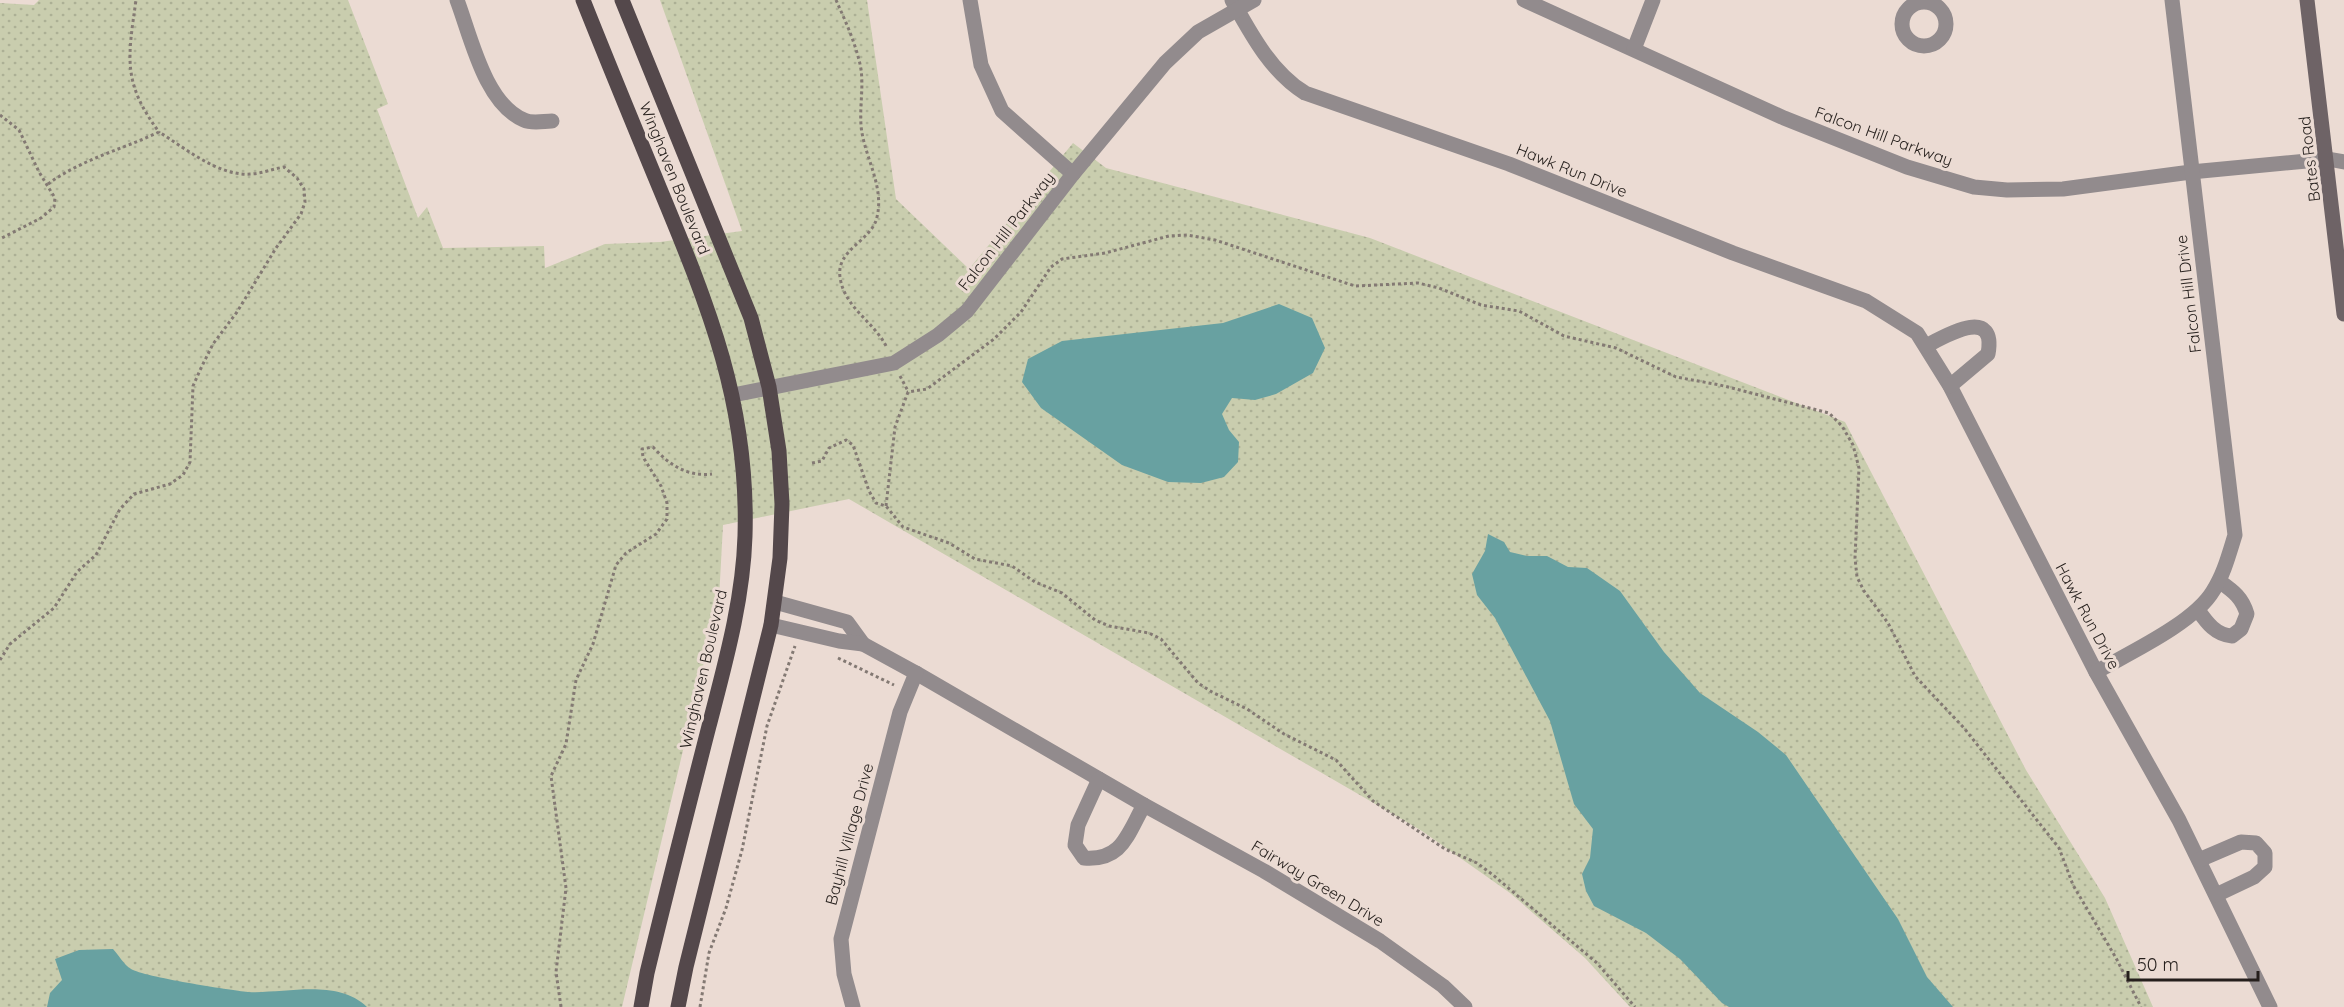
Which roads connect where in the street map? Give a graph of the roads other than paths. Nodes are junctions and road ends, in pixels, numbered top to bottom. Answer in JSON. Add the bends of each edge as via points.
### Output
{"nodes":[{"id":1,"x":457,"y":0,"type":"edge"},
{"id":2,"x":583,"y":0,"type":"edge"},
{"id":3,"x":622,"y":0,"type":"edge"},
{"id":4,"x":970,"y":0,"type":"edge"},
{"id":5,"x":1254,"y":0,"type":"edge"},
{"id":6,"x":1524,"y":0,"type":"edge"},
{"id":7,"x":1653,"y":0,"type":"edge"},
{"id":8,"x":2172,"y":0,"type":"edge"},
{"id":9,"x":2307,"y":0,"type":"edge"},
{"id":10,"x":1235,"y":4,"type":"edge"},
{"id":11,"x":1634,"y":49,"type":"junction"},
{"id":12,"x":552,"y":121,"type":"dead end"},
{"id":13,"x":2344,"y":148,"type":"edge"},
{"id":14,"x":2328,"y":159,"type":"junction"},
{"id":15,"x":2344,"y":162,"type":"edge"},
{"id":16,"x":2191,"y":172,"type":"junction"},
{"id":17,"x":1072,"y":174,"type":"junction"},
{"id":18,"x":2344,"y":314,"type":"edge"},
{"id":19,"x":1926,"y":346,"type":"junction"},
{"id":20,"x":1950,"y":386,"type":"junction"},
{"id":21,"x":769,"y":387,"type":"junction"},
{"id":22,"x":733,"y":395,"type":"junction"},
{"id":23,"x":2219,"y":581,"type":"junction"},
{"id":24,"x":775,"y":602,"type":"junction"},
{"id":25,"x":2198,"y":610,"type":"junction"},
{"id":26,"x":771,"y":625,"type":"junction"},
{"id":27,"x":863,"y":644,"type":"junction"},
{"id":28,"x":2096,"y":672,"type":"junction"},
{"id":29,"x":913,"y":680,"type":"junction"},
{"id":30,"x":1099,"y":779,"type":"junction"},
{"id":31,"x":1144,"y":805,"type":"junction"},
{"id":32,"x":2199,"y":860,"type":"junction"},
{"id":33,"x":2216,"y":895,"type":"junction"},
{"id":34,"x":641,"y":1007,"type":"edge"},
{"id":35,"x":678,"y":1007,"type":"edge"},
{"id":36,"x":854,"y":1007,"type":"edge"},
{"id":37,"x":1465,"y":1007,"type":"edge"},
{"id":38,"x":2270,"y":1007,"type":"edge"}],
"edges":[{"from":1,"to":12,"type":"street","via":[[490,87],[504,109],[526,122]]},
{"from":2,"to":22,"type":"main road","name":"Winghaven Boulevard","via":[[700,286]]},
{"from":3,"to":21,"type":"main road","name":"Winghaven Boulevard","via":[[738,283]]},
{"from":4,"to":17,"type":"street","via":[[981,65],[1002,111]]},
{"from":5,"to":10,"type":"street","name":"Falcon Hill Parkway"},
{"from":6,"to":11,"type":"street","name":"Falcon Hill Parkway"},
{"from":7,"to":11,"type":"street"},
{"from":8,"to":16,"type":"street","name":"Falcon Hill Drive"},
{"from":9,"to":14,"type":"street","name":"Bates Road"},
{"from":10,"to":17,"type":"street","name":"Falcon Hill Parkway","via":[[1165,63]]},
{"from":10,"to":19,"type":"street","name":"Hawk Run Drive","via":[[1273,65],[1287,82],[1305,93],[1509,164],[1866,301],[1917,333]]},
{"from":11,"to":16,"type":"street","name":"Falcon Hill Parkway","via":[[1833,138],[1907,167],[1974,187],[2063,189]]},
{"from":13,"to":14,"type":"street","name":"Falcon Hill Parkway"},
{"from":14,"to":15,"type":"street","name":"Falcon Hill Parkway"},
{"from":14,"to":16,"type":"street","name":"Falcon Hill Parkway"},
{"from":14,"to":18,"type":"street","name":"Bates Road"},
{"from":16,"to":23,"type":"street","name":"Falcon Hill Drive","via":[[2235,535]]},
{"from":17,"to":21,"type":"street","name":"Falcon Hill Parkway","via":[[966,311],[938,335],[894,363]]},
{"from":19,"to":20,"type":"street","name":"Hawk Run Drive"},
{"from":19,"to":20,"type":"street","via":[[1967,327],[1984,332],[1988,354]]},
{"from":20,"to":28,"type":"street","name":"Hawk Run Drive"},
{"from":21,"to":22,"type":"street","name":"Falcon Hill Parkway"},
{"from":21,"to":24,"type":"main road","name":"Winghaven Boulevard","via":[[782,504]]},
{"from":22,"to":34,"type":"main road","name":"Winghaven Boulevard","via":[[744,474],[745,537],[738,601]]},
{"from":23,"to":25,"type":"street","name":"Falcon Hill Drive"},
{"from":23,"to":25,"type":"street","via":[[2243,602],[2247,614],[2241,629],[2232,636],[2222,636]]},
{"from":24,"to":26,"type":"main road","name":"Winghaven Boulevard"},
{"from":24,"to":27,"type":"street","name":"Fairway Green Drive","via":[[847,622]]},
{"from":25,"to":28,"type":"street","name":"Falcon Hill Drive"},
{"from":26,"to":27,"type":"street","name":"Fairway Green Drive"},
{"from":26,"to":35,"type":"main road","name":"Winghaven Boulevard"},
{"from":27,"to":29,"type":"street","name":"Fairway Green Drive"},
{"from":28,"to":32,"type":"street","name":"Hawk Run Drive"},
{"from":29,"to":30,"type":"street","name":"Fairway Green Drive"},
{"from":29,"to":36,"type":"street","name":"Bayhill Village Drive","via":[[900,712],[841,939],[844,974]]},
{"from":30,"to":31,"type":"street","name":"Fairway Green Drive"},
{"from":30,"to":31,"type":"street","via":[[1078,825],[1075,845],[1083,858],[1101,859],[1118,850]]},
{"from":31,"to":37,"type":"street","name":"Fairway Green Drive","via":[[1380,941],[1443,986]]},
{"from":32,"to":33,"type":"street","name":"Hawk Run Drive"},
{"from":32,"to":33,"type":"street","via":[[2241,842],[2256,843],[2265,853],[2265,867],[2254,877]]},
{"from":33,"to":38,"type":"street","name":"Hawk Run Drive"}]}
